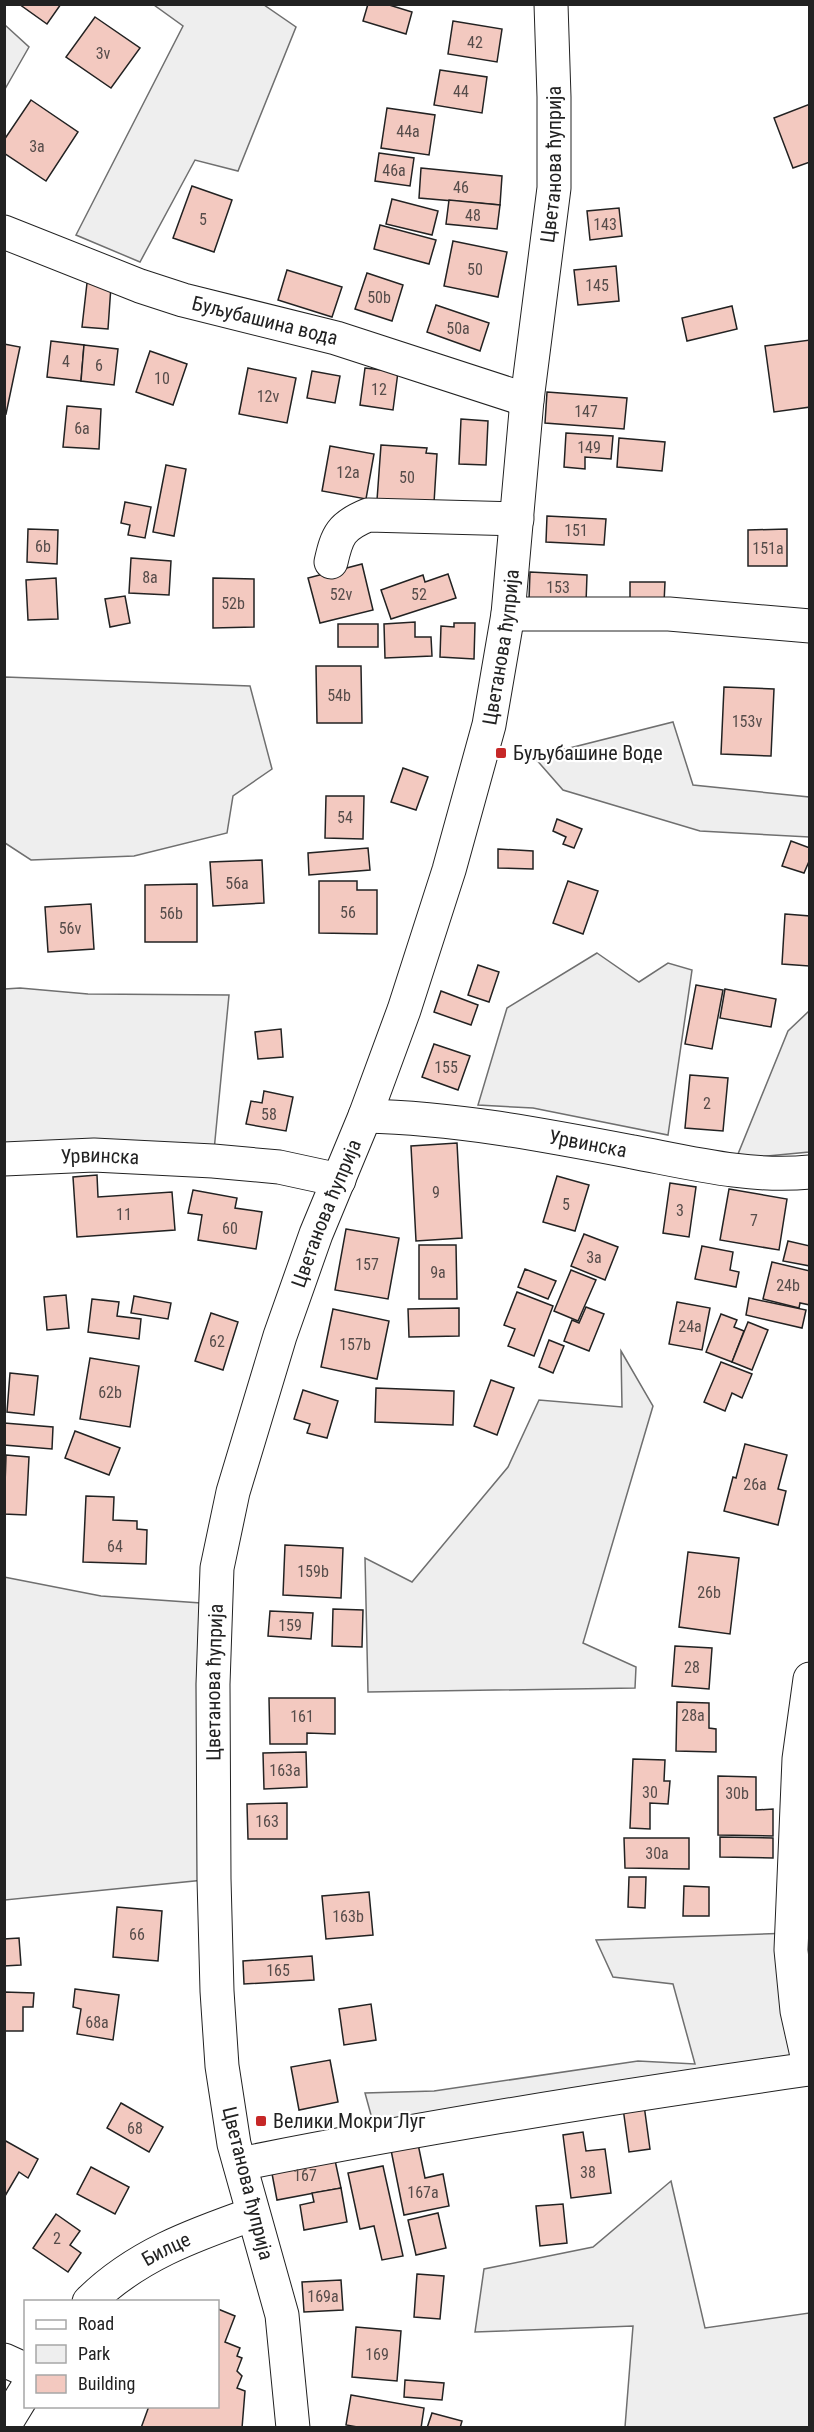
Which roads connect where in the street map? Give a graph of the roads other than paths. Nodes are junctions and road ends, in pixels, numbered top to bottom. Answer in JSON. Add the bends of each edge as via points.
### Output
{"nodes":[{"id":1,"x":551,"y":4,"type":"edge"},
{"id":2,"x":4,"y":232,"type":"edge"},
{"id":3,"x":527,"y":400,"type":"junction"},
{"id":4,"x":517,"y":519,"type":"junction"},
{"id":5,"x":331,"y":562,"type":"dead end"},
{"id":6,"x":508,"y":614,"type":"junction"},
{"id":7,"x":810,"y":626,"type":"edge"},
{"id":8,"x":366,"y":1116,"type":"junction"},
{"id":9,"x":4,"y":1159,"type":"edge"},
{"id":10,"x":810,"y":1172,"type":"edge"},
{"id":11,"x":339,"y":1180,"type":"junction"},
{"id":12,"x":810,"y":1679,"type":"edge"},
{"id":13,"x":809,"y":2069,"type":"edge"},
{"id":14,"x":240,"y":2164,"type":"junction"},
{"id":15,"x":253,"y":2214,"type":"junction"},
{"id":16,"x":90,"y":2300,"type":"edge"},
{"id":17,"x":4,"y":2360,"type":"edge"},
{"id":18,"x":24,"y":2369,"type":"edge"},
{"id":19,"x":24,"y":2393,"type":"edge"},
{"id":20,"x":4,"y":2426,"type":"edge"},
{"id":21,"x":293,"y":2427,"type":"edge"}],
"edges":[{"from":1,"to":3,"type":"street","name":"Цветанова ћуприја","via":[[554,188]]},
{"from":2,"to":3,"type":"street","name":"Буљубашина вода","via":[[183,300],[336,338]]},
{"from":3,"to":4,"type":"street","name":"Цветанова ћуприја"},
{"from":4,"to":5,"type":"street","via":[[368,515],[342,530]]},
{"from":4,"to":6,"type":"street","name":"Цветанова ћуприја"},
{"from":6,"to":7,"type":"street","via":[[669,614]]},
{"from":6,"to":8,"type":"street","name":"Цветанова ћуприја","via":[[496,691],[477,771],[411,988]]},
{"from":8,"to":10,"type":"street","name":"Урвинска","via":[[522,1131],[703,1166],[783,1175]]},
{"from":8,"to":11,"type":"street","name":"Цветанова ћуприја"},
{"from":9,"to":11,"type":"street","name":"Урвинска","via":[[94,1155],[213,1161],[279,1167]]},
{"from":11,"to":14,"type":"street","name":"Цветанова ћуприја","via":[[298,1283],[250,1431],[232,1492],[217,1568],[213,1684],[217,1991],[222,2066]]},
{"from":12,"to":13,"type":"street","via":[[799,1759],[791,1950],[797,2011]]},
{"from":13,"to":14,"type":"street","via":[[384,2135]]},
{"from":14,"to":15,"type":"street","name":"Цветанова ћуприја"},
{"from":15,"to":16,"type":"street","name":"Билце","via":[[168,2246],[122,2272]]},
{"from":15,"to":21,"type":"street","name":"Цветанова ћуприја","via":[[282,2315]]},
{"from":17,"to":18,"type":"street"},
{"from":19,"to":20,"type":"street"}]}
